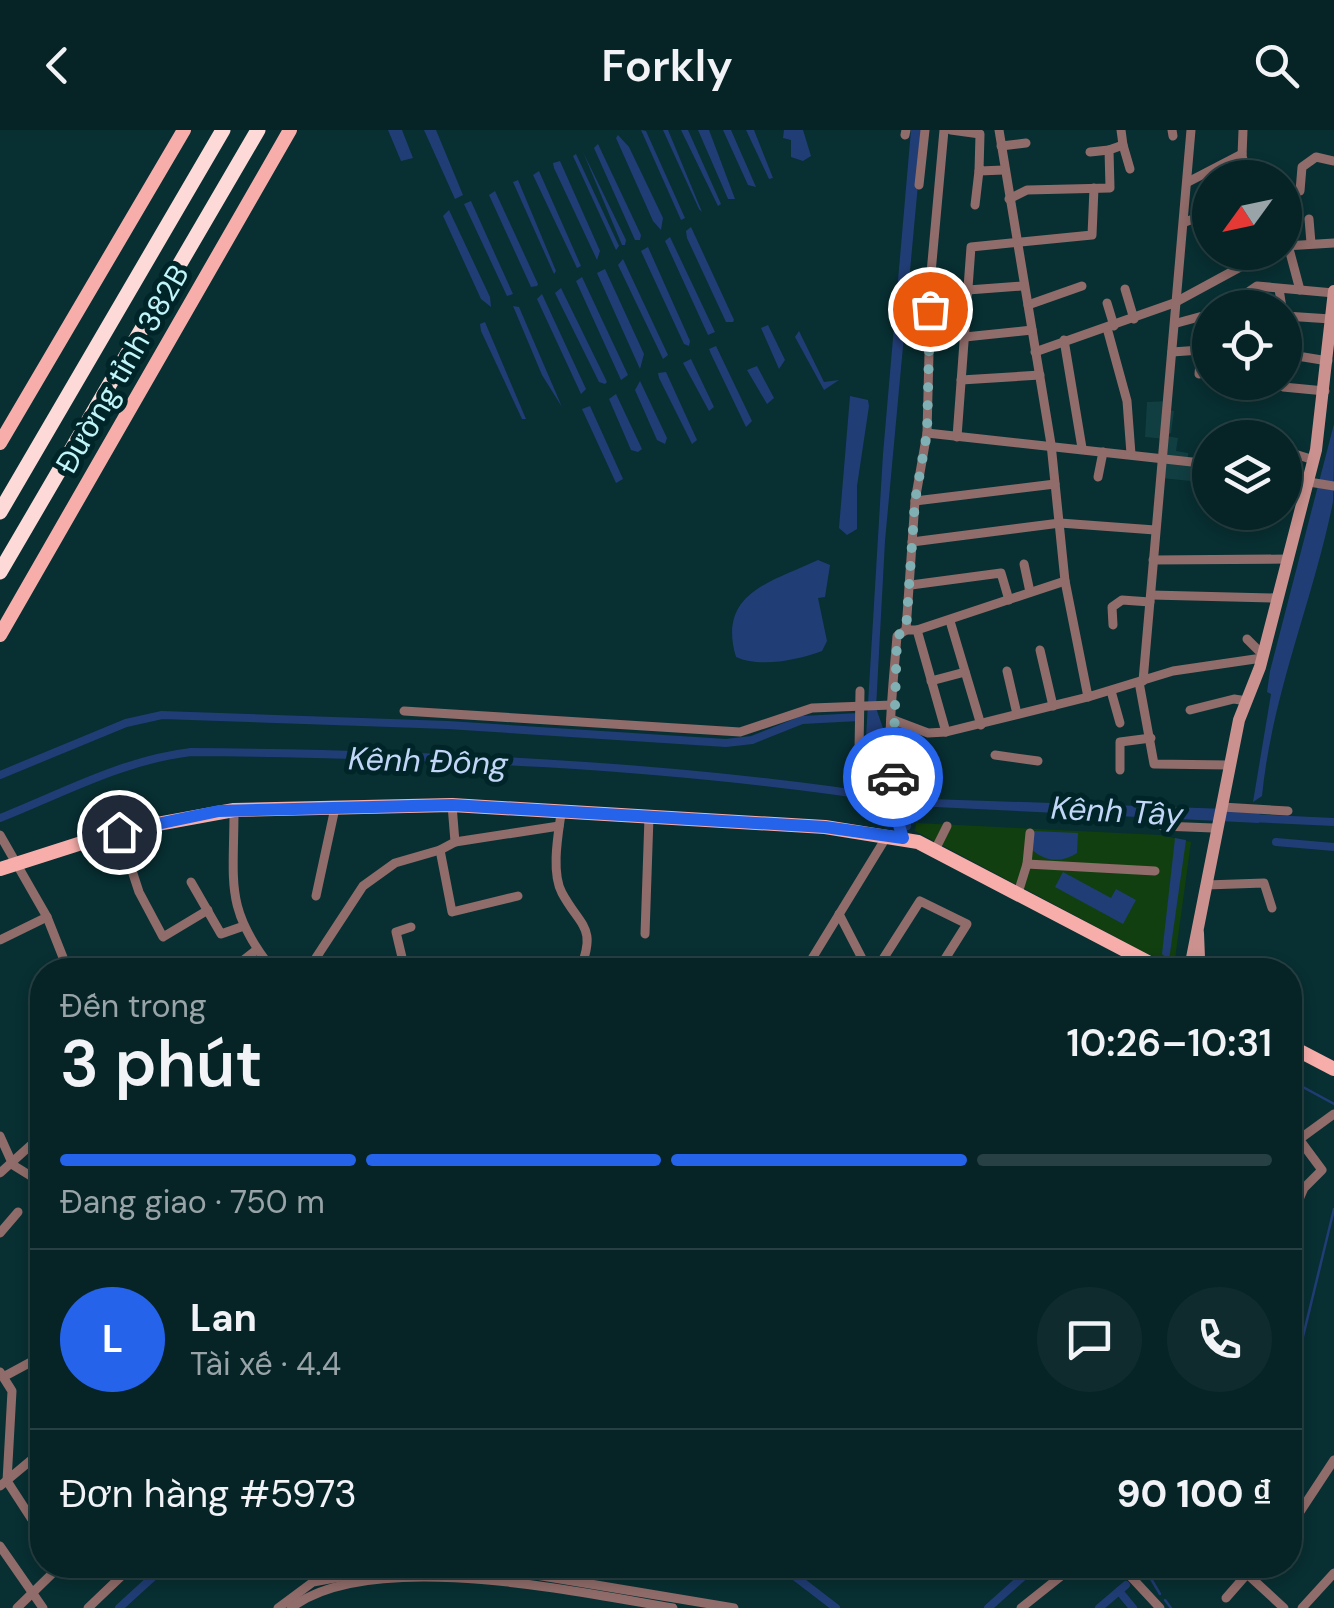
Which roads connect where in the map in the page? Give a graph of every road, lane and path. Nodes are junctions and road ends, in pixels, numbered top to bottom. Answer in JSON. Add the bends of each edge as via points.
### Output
{"nodes":[{"id":1,"x":184,"y":130,"type":"edge"},
{"id":2,"x":214,"y":130,"type":"edge"},
{"id":3,"x":222,"y":130,"type":"edge"},
{"id":4,"x":262,"y":130,"type":"edge"},
{"id":5,"x":290,"y":130,"type":"edge"},
{"id":6,"x":925,"y":130,"type":"edge"},
{"id":7,"x":947,"y":130,"type":"edge"},
{"id":8,"x":999,"y":130,"type":"edge"},
{"id":9,"x":1121,"y":130,"type":"edge"},
{"id":10,"x":1191,"y":130,"type":"edge"},
{"id":11,"x":1243,"y":130,"type":"edge"},
{"id":12,"x":1026,"y":143,"type":"dead end"},
{"id":13,"x":1123,"y":145,"type":"junction"},
{"id":14,"x":1001,"y":146,"type":"junction"},
{"id":15,"x":1109,"y":150,"type":"junction"},
{"id":16,"x":1090,"y":152,"type":"dead end"},
{"id":17,"x":1242,"y":154,"type":"junction"},
{"id":18,"x":1244,"y":160,"type":"edge"},
{"id":19,"x":1334,"y":161,"type":"edge"},
{"id":20,"x":1302,"y":167,"type":"edge"},
{"id":21,"x":1130,"y":169,"type":"dead end"},
{"id":22,"x":1004,"y":170,"type":"junction"},
{"id":23,"x":979,"y":171,"type":"junction"},
{"id":24,"x":1188,"y":184,"type":"junction"},
{"id":25,"x":920,"y":185,"type":"dead end"},
{"id":26,"x":1094,"y":188,"type":"junction"},
{"id":27,"x":1174,"y":192,"type":"dead end"},
{"id":28,"x":1009,"y":199,"type":"junction"},
{"id":29,"x":975,"y":205,"type":"dead end"},
{"id":30,"x":1192,"y":219,"type":"edge"},
{"id":31,"x":1309,"y":219,"type":"dead end"},
{"id":32,"x":1185,"y":222,"type":"junction"},
{"id":33,"x":1311,"y":243,"type":"junction"},
{"id":34,"x":1334,"y":243,"type":"edge"},
{"id":35,"x":1018,"y":244,"type":"junction"},
{"id":36,"x":1302,"y":244,"type":"edge"},
{"id":37,"x":1234,"y":270,"type":"edge"},
{"id":38,"x":1294,"y":270,"type":"edge"},
{"id":39,"x":1022,"y":286,"type":"junction"},
{"id":40,"x":1082,"y":286,"type":"dead end"},
{"id":41,"x":1278,"y":288,"type":"joint"},
{"id":42,"x":1126,"y":289,"type":"dead end"},
{"id":43,"x":968,"y":290,"type":"junction"},
{"id":44,"x":1251,"y":290,"type":"edge"},
{"id":45,"x":1300,"y":290,"type":"joint"},
{"id":46,"x":1302,"y":290,"type":"edge"},
{"id":47,"x":1334,"y":292,"type":"edge"},
{"id":48,"x":1178,"y":299,"type":"junction"},
{"id":49,"x":1107,"y":303,"type":"dead end"},
{"id":50,"x":1028,"y":305,"type":"junction"},
{"id":51,"x":1302,"y":317,"type":"edge"},
{"id":52,"x":1134,"y":318,"type":"junction"},
{"id":53,"x":1192,"y":319,"type":"edge"},
{"id":54,"x":1331,"y":320,"type":"junction"},
{"id":55,"x":1177,"y":323,"type":"junction"},
{"id":56,"x":1107,"y":328,"type":"junction"},
{"id":57,"x":1032,"y":330,"type":"junction"},
{"id":58,"x":965,"y":336,"type":"junction"},
{"id":59,"x":1064,"y":340,"type":"junction"},
{"id":60,"x":1192,"y":351,"type":"edge"},
{"id":61,"x":1036,"y":352,"type":"junction"},
{"id":62,"x":1172,"y":352,"type":"junction"},
{"id":63,"x":1302,"y":357,"type":"edge"},
{"id":64,"x":1328,"y":362,"type":"junction"},
{"id":65,"x":1040,"y":375,"type":"junction"},
{"id":66,"x":961,"y":380,"type":"junction"},
{"id":67,"x":1302,"y":388,"type":"edge"},
{"id":68,"x":1325,"y":391,"type":"junction"},
{"id":69,"x":1167,"y":418,"type":"junction"},
{"id":70,"x":1181,"y":419,"type":"dead end"},
{"id":71,"x":927,"y":433,"type":"junction"},
{"id":72,"x":958,"y":437,"type":"junction"},
{"id":73,"x":0,"y":443,"type":"edge"},
{"id":74,"x":1051,"y":444,"type":"junction"},
{"id":75,"x":1082,"y":448,"type":"junction"},
{"id":76,"x":1103,"y":452,"type":"junction"},
{"id":77,"x":1131,"y":454,"type":"junction"},
{"id":78,"x":1302,"y":456,"type":"edge"},
{"id":79,"x":1164,"y":458,"type":"junction"},
{"id":80,"x":1314,"y":460,"type":"junction"},
{"id":81,"x":1192,"y":462,"type":"edge"},
{"id":82,"x":1098,"y":477,"type":"dead end"},
{"id":83,"x":1302,"y":479,"type":"edge"},
{"id":84,"x":1313,"y":482,"type":"junction"},
{"id":85,"x":1055,"y":484,"type":"junction"},
{"id":86,"x":1334,"y":486,"type":"edge"},
{"id":87,"x":0,"y":498,"type":"edge"},
{"id":88,"x":915,"y":501,"type":"junction"},
{"id":89,"x":0,"y":512,"type":"edge"},
{"id":90,"x":1060,"y":523,"type":"junction"},
{"id":91,"x":1156,"y":530,"type":"junction"},
{"id":92,"x":912,"y":542,"type":"junction"},
{"id":93,"x":1290,"y":559,"type":"junction"},
{"id":94,"x":1152,"y":560,"type":"junction"},
{"id":95,"x":1024,"y":564,"type":"dead end"},
{"id":96,"x":0,"y":572,"type":"edge"},
{"id":97,"x":1065,"y":581,"type":"junction"},
{"id":98,"x":911,"y":585,"type":"junction"},
{"id":99,"x":1030,"y":592,"type":"junction"},
{"id":100,"x":1150,"y":598,"type":"junction"},
{"id":101,"x":1276,"y":598,"type":"junction"},
{"id":102,"x":1009,"y":600,"type":"junction"},
{"id":103,"x":950,"y":621,"type":"junction"},
{"id":104,"x":1113,"y":625,"type":"dead end"},
{"id":105,"x":912,"y":630,"type":"junction"},
{"id":106,"x":0,"y":636,"type":"edge"},
{"id":107,"x":1247,"y":639,"type":"dead end"},
{"id":108,"x":1040,"y":650,"type":"dead end"},
{"id":109,"x":1262,"y":657,"type":"junction"},
{"id":110,"x":1007,"y":670,"type":"dead end"},
{"id":111,"x":965,"y":672,"type":"junction"},
{"id":112,"x":931,"y":680,"type":"junction"},
{"id":113,"x":1142,"y":682,"type":"junction"},
{"id":114,"x":860,"y":691,"type":"dead end"},
{"id":115,"x":1111,"y":691,"type":"junction"},
{"id":116,"x":1088,"y":697,"type":"junction"},
{"id":117,"x":1247,"y":701,"type":"junction"},
{"id":118,"x":861,"y":704,"type":"junction"},
{"id":119,"x":892,"y":705,"type":"junction"},
{"id":120,"x":1053,"y":706,"type":"junction"},
{"id":121,"x":1190,"y":710,"type":"dead end"},
{"id":122,"x":404,"y":711,"type":"dead end"},
{"id":123,"x":1018,"y":714,"type":"junction"},
{"id":124,"x":891,"y":719,"type":"junction"},
{"id":125,"x":1120,"y":723,"type":"dead end"},
{"id":126,"x":981,"y":725,"type":"junction"},
{"id":127,"x":946,"y":732,"type":"junction"},
{"id":128,"x":1151,"y":738,"type":"junction"},
{"id":129,"x":995,"y":756,"type":"dead end"},
{"id":130,"x":890,"y":761,"type":"junction"},
{"id":131,"x":1038,"y":761,"type":"dead end"},
{"id":132,"x":1230,"y":765,"type":"junction"},
{"id":133,"x":1120,"y":770,"type":"dead end"},
{"id":134,"x":452,"y":805,"type":"junction"},
{"id":135,"x":1222,"y":806,"type":"junction"},
{"id":136,"x":335,"y":808,"type":"junction"},
{"id":137,"x":234,"y":810,"type":"junction"},
{"id":138,"x":1288,"y":810,"type":"dead end"},
{"id":139,"x":649,"y":818,"type":"junction"},
{"id":140,"x":560,"y":820,"type":"junction"},
{"id":141,"x":947,"y":826,"type":"dead end"},
{"id":142,"x":1162,"y":826,"type":"dead end"},
{"id":143,"x":1216,"y":828,"type":"junction"},
{"id":144,"x":119,"y":832,"type":"junction"},
{"id":145,"x":1030,"y":833,"type":"dead end"},
{"id":146,"x":895,"y":836,"type":"junction"},
{"id":147,"x":1,"y":837,"type":"edge"},
{"id":148,"x":455,"y":842,"type":"junction"},
{"id":149,"x":440,"y":850,"type":"junction"},
{"id":150,"x":935,"y":850,"type":"junction"},
{"id":151,"x":15,"y":864,"type":"junction"},
{"id":152,"x":1027,"y":864,"type":"junction"},
{"id":153,"x":0,"y":869,"type":"edge"},
{"id":154,"x":1155,"y":871,"type":"dead end"},
{"id":155,"x":190,"y":882,"type":"dead end"},
{"id":156,"x":1206,"y":885,"type":"junction"},
{"id":157,"x":1018,"y":893,"type":"junction"},
{"id":158,"x":316,"y":896,"type":"dead end"},
{"id":159,"x":518,"y":896,"type":"dead end"},
{"id":160,"x":1272,"y":908,"type":"dead end"},
{"id":161,"x":208,"y":910,"type":"junction"},
{"id":162,"x":839,"y":914,"type":"junction"},
{"id":163,"x":47,"y":917,"type":"junction"},
{"id":164,"x":411,"y":926,"type":"dead end"},
{"id":165,"x":241,"y":927,"type":"junction"},
{"id":166,"x":645,"y":934,"type":"dead end"},
{"id":167,"x":0,"y":940,"type":"edge"},
{"id":168,"x":255,"y":950,"type":"junction"},
{"id":169,"x":63,"y":958,"type":"edge"},
{"id":170,"x":249,"y":958,"type":"edge"},
{"id":171,"x":262,"y":958,"type":"edge"},
{"id":172,"x":316,"y":958,"type":"edge"},
{"id":173,"x":402,"y":958,"type":"edge"},
{"id":174,"x":585,"y":958,"type":"edge"},
{"id":175,"x":812,"y":958,"type":"edge"},
{"id":176,"x":862,"y":958,"type":"edge"},
{"id":177,"x":884,"y":958,"type":"edge"},
{"id":178,"x":946,"y":958,"type":"edge"},
{"id":179,"x":1140,"y":958,"type":"edge"},
{"id":180,"x":1199,"y":958,"type":"edge"},
{"id":181,"x":1302,"y":1052,"type":"edge"},
{"id":182,"x":1334,"y":1069,"type":"edge"},
{"id":183,"x":1333,"y":1115,"type":"edge"},
{"id":184,"x":0,"y":1136,"type":"edge"},
{"id":185,"x":1302,"y":1137,"type":"edge"},
{"id":186,"x":1302,"y":1142,"type":"edge"},
{"id":187,"x":30,"y":1148,"type":"edge"},
{"id":188,"x":13,"y":1165,"type":"junction"},
{"id":189,"x":1328,"y":1168,"type":"edge"},
{"id":190,"x":0,"y":1173,"type":"edge"},
{"id":191,"x":30,"y":1176,"type":"edge"},
{"id":192,"x":1302,"y":1193,"type":"edge"},
{"id":193,"x":18,"y":1212,"type":"dead end"},
{"id":194,"x":0,"y":1232,"type":"edge"},
{"id":195,"x":30,"y":1361,"type":"edge"},
{"id":196,"x":2,"y":1374,"type":"edge"},
{"id":197,"x":1334,"y":1460,"type":"edge"},
{"id":198,"x":30,"y":1461,"type":"edge"},
{"id":199,"x":3,"y":1484,"type":"edge"},
{"id":200,"x":1302,"y":1509,"type":"edge"},
{"id":201,"x":30,"y":1519,"type":"edge"},
{"id":202,"x":0,"y":1546,"type":"edge"},
{"id":203,"x":1334,"y":1573,"type":"edge"},
{"id":204,"x":48,"y":1578,"type":"edge"},
{"id":205,"x":119,"y":1578,"type":"edge"},
{"id":206,"x":328,"y":1578,"type":"edge"},
{"id":207,"x":499,"y":1578,"type":"joint"},
{"id":208,"x":1059,"y":1578,"type":"edge"},
{"id":209,"x":1132,"y":1578,"type":"edge"},
{"id":210,"x":1244,"y":1578,"type":"edge"},
{"id":211,"x":1251,"y":1578,"type":"edge"},
{"id":212,"x":32,"y":1593,"type":"junction"},
{"id":213,"x":1226,"y":1598,"type":"dead end"},
{"id":214,"x":678,"y":1605,"type":"edge"},
{"id":215,"x":17,"y":1608,"type":"edge"},
{"id":216,"x":43,"y":1608,"type":"edge"},
{"id":217,"x":88,"y":1608,"type":"edge"},
{"id":218,"x":278,"y":1608,"type":"edge"},
{"id":219,"x":291,"y":1608,"type":"edge"},
{"id":220,"x":734,"y":1608,"type":"edge"},
{"id":221,"x":1021,"y":1608,"type":"edge"},
{"id":222,"x":1160,"y":1608,"type":"edge"},
{"id":223,"x":1284,"y":1608,"type":"edge"},
{"id":224,"x":1302,"y":1608,"type":"edge"}],
"edges":[{"from":1,"to":73,"type":"main road"},
{"from":2,"to":87,"type":"highway"},
{"from":3,"to":89,"type":"highway"},
{"from":4,"to":96,"type":"highway"},
{"from":5,"to":106,"type":"main road","name":"Đường tỉnh 382B"},
{"from":6,"to":25,"type":"street"},
{"from":7,"to":23,"type":"street","via":[[980,134]]},
{"from":7,"to":71,"type":"street","via":[[932,273]]},
{"from":8,"to":14,"type":"street"},
{"from":9,"to":13,"type":"street"},
{"from":10,"to":24,"type":"street"},
{"from":11,"to":17,"type":"street"},
{"from":12,"to":14,"type":"street"},
{"from":13,"to":15,"type":"street"},
{"from":13,"to":21,"type":"street"},
{"from":14,"to":22,"type":"street"},
{"from":15,"to":16,"type":"street"},
{"from":15,"to":26,"type":"street","via":[[1110,188]]},
{"from":17,"to":18,"type":"street"},
{"from":17,"to":24,"type":"street"},
{"from":19,"to":20,"type":"street","via":[[1316,158]]},
{"from":22,"to":23,"type":"street"},
{"from":22,"to":28,"type":"street"},
{"from":23,"to":29,"type":"street"},
{"from":24,"to":27,"type":"street"},
{"from":24,"to":32,"type":"street"},
{"from":26,"to":28,"type":"street","via":[[1027,190]]},
{"from":26,"to":35,"type":"street","via":[[1092,235]]},
{"from":28,"to":35,"type":"street"},
{"from":30,"to":32,"type":"street"},
{"from":31,"to":33,"type":"street"},
{"from":32,"to":48,"type":"street"},
{"from":33,"to":34,"type":"street"},
{"from":33,"to":36,"type":"street"},
{"from":35,"to":39,"type":"street"},
{"from":35,"to":43,"type":"street","via":[[971,247]]},
{"from":37,"to":48,"type":"street"},
{"from":38,"to":45,"type":"street"},
{"from":39,"to":43,"type":"street"},
{"from":39,"to":50,"type":"street"},
{"from":40,"to":50,"type":"street"},
{"from":41,"to":44,"type":"street"},
{"from":41,"to":45,"type":"street"},
{"from":42,"to":52,"type":"street"},
{"from":43,"to":58,"type":"street"},
{"from":46,"to":47,"type":"street"},
{"from":47,"to":54,"type":"main road"},
{"from":48,"to":52,"type":"street"},
{"from":48,"to":55,"type":"street"},
{"from":49,"to":56,"type":"street"},
{"from":50,"to":57,"type":"street"},
{"from":51,"to":54,"type":"street"},
{"from":52,"to":56,"type":"street"},
{"from":53,"to":55,"type":"street"},
{"from":54,"to":64,"type":"main road"},
{"from":55,"to":62,"type":"street"},
{"from":56,"to":59,"type":"street"},
{"from":56,"to":77,"type":"street","via":[[1127,401]]},
{"from":57,"to":58,"type":"street"},
{"from":57,"to":61,"type":"street"},
{"from":58,"to":66,"type":"street"},
{"from":59,"to":61,"type":"street"},
{"from":59,"to":75,"type":"street"},
{"from":60,"to":62,"type":"street"},
{"from":61,"to":65,"type":"street"},
{"from":62,"to":69,"type":"street"},
{"from":63,"to":64,"type":"street"},
{"from":64,"to":68,"type":"main road"},
{"from":65,"to":66,"type":"street"},
{"from":65,"to":74,"type":"street"},
{"from":66,"to":72,"type":"street"},
{"from":67,"to":68,"type":"street"},
{"from":68,"to":80,"type":"main road"},
{"from":69,"to":70,"type":"street"},
{"from":69,"to":79,"type":"street"},
{"from":71,"to":72,"type":"street"},
{"from":71,"to":88,"type":"street"},
{"from":72,"to":74,"type":"street"},
{"from":74,"to":75,"type":"street"},
{"from":74,"to":85,"type":"street"},
{"from":75,"to":76,"type":"street"},
{"from":76,"to":77,"type":"street"},
{"from":76,"to":82,"type":"street"},
{"from":77,"to":79,"type":"street"},
{"from":78,"to":80,"type":"street"},
{"from":79,"to":81,"type":"street"},
{"from":79,"to":91,"type":"street"},
{"from":80,"to":84,"type":"main road"},
{"from":83,"to":84,"type":"street"},
{"from":84,"to":86,"type":"street"},
{"from":84,"to":93,"type":"main road"},
{"from":85,"to":88,"type":"street"},
{"from":85,"to":90,"type":"street"},
{"from":88,"to":92,"type":"street"},
{"from":90,"to":91,"type":"street"},
{"from":90,"to":92,"type":"street"},
{"from":90,"to":97,"type":"street"},
{"from":91,"to":94,"type":"street"},
{"from":92,"to":98,"type":"street"},
{"from":93,"to":94,"type":"street"},
{"from":93,"to":101,"type":"main road"},
{"from":94,"to":100,"type":"street"},
{"from":95,"to":99,"type":"street"},
{"from":97,"to":99,"type":"street"},
{"from":97,"to":116,"type":"street"},
{"from":98,"to":102,"type":"street","via":[[1001,573]]},
{"from":98,"to":105,"type":"street"},
{"from":99,"to":102,"type":"street"},
{"from":100,"to":101,"type":"street"},
{"from":100,"to":104,"type":"street","via":[[1112,607]]},
{"from":100,"to":113,"type":"street"},
{"from":101,"to":109,"type":"main road"},
{"from":102,"to":103,"type":"street"},
{"from":103,"to":105,"type":"street"},
{"from":103,"to":111,"type":"street"},
{"from":105,"to":112,"type":"street"},
{"from":105,"to":119,"type":"street","via":[[897,636]]},
{"from":107,"to":109,"type":"street"},
{"from":108,"to":120,"type":"street"},
{"from":109,"to":113,"type":"street"},
{"from":109,"to":117,"type":"main road"},
{"from":110,"to":123,"type":"street"},
{"from":111,"to":112,"type":"street"},
{"from":111,"to":126,"type":"street"},
{"from":112,"to":127,"type":"street"},
{"from":113,"to":115,"type":"street"},
{"from":113,"to":128,"type":"street"},
{"from":114,"to":118,"type":"street"},
{"from":115,"to":116,"type":"street"},
{"from":115,"to":125,"type":"street"},
{"from":116,"to":120,"type":"street"},
{"from":117,"to":121,"type":"street"},
{"from":117,"to":132,"type":"main road"},
{"from":118,"to":119,"type":"street"},
{"from":118,"to":122,"type":"street","via":[[812,708],[740,732]]},
{"from":118,"to":130,"type":"street","via":[[859,750]]},
{"from":119,"to":124,"type":"street"},
{"from":120,"to":123,"type":"street"},
{"from":123,"to":126,"type":"street"},
{"from":124,"to":127,"type":"street","via":[[928,733]]},
{"from":124,"to":130,"type":"street"},
{"from":126,"to":127,"type":"street"},
{"from":128,"to":132,"type":"street","via":[[1154,764]]},
{"from":128,"to":133,"type":"street","via":[[1120,742]]},
{"from":129,"to":131,"type":"street"},
{"from":130,"to":146,"type":"street"},
{"from":132,"to":135,"type":"main road"},
{"from":134,"to":136,"type":"main road"},
{"from":134,"to":140,"type":"main road"},
{"from":134,"to":148,"type":"street"},
{"from":135,"to":138,"type":"street"},
{"from":135,"to":143,"type":"main road"},
{"from":136,"to":137,"type":"main road"},
{"from":136,"to":158,"type":"street"},
{"from":137,"to":144,"type":"main road"},
{"from":137,"to":165,"type":"street"},
{"from":139,"to":140,"type":"main road"},
{"from":139,"to":146,"type":"main road"},
{"from":139,"to":166,"type":"street"},
{"from":140,"to":148,"type":"street"},
{"from":140,"to":174,"type":"street","via":[[558,880],[587,928]]},
{"from":141,"to":150,"type":"street"},
{"from":142,"to":143,"type":"street"},
{"from":143,"to":156,"type":"main road"},
{"from":144,"to":151,"type":"main road"},
{"from":144,"to":161,"type":"street","via":[[163,937]]},
{"from":145,"to":152,"type":"street"},
{"from":146,"to":150,"type":"main road"},
{"from":146,"to":162,"type":"street"},
{"from":147,"to":151,"type":"street"},
{"from":148,"to":149,"type":"street"},
{"from":149,"to":159,"type":"street","via":[[452,912]]},
{"from":149,"to":172,"type":"street","via":[[395,864],[364,886]]},
{"from":150,"to":157,"type":"main road"},
{"from":151,"to":153,"type":"main road"},
{"from":151,"to":163,"type":"street"},
{"from":152,"to":154,"type":"street"},
{"from":152,"to":157,"type":"street"},
{"from":155,"to":161,"type":"street"},
{"from":156,"to":160,"type":"street","via":[[1264,883]]},
{"from":156,"to":180,"type":"main road"},
{"from":157,"to":179,"type":"main road"},
{"from":161,"to":165,"type":"street","via":[[221,934]]},
{"from":162,"to":175,"type":"street"},
{"from":162,"to":176,"type":"street"},
{"from":163,"to":167,"type":"street"},
{"from":163,"to":169,"type":"street"},
{"from":164,"to":173,"type":"street","via":[[396,932]]},
{"from":165,"to":168,"type":"street"},
{"from":168,"to":170,"type":"street"},
{"from":168,"to":171,"type":"street"},
{"from":177,"to":178,"type":"street","via":[[920,901],[967,924]]},
{"from":181,"to":182,"type":"main road"},
{"from":183,"to":185,"type":"street"},
{"from":184,"to":188,"type":"street"},
{"from":186,"to":189,"type":"street"},
{"from":187,"to":188,"type":"street"},
{"from":188,"to":190,"type":"street"},
{"from":188,"to":191,"type":"street"},
{"from":189,"to":192,"type":"street"},
{"from":193,"to":194,"type":"street"},
{"from":195,"to":196,"type":"street"},
{"from":196,"to":199,"type":"street","via":[[12,1391]]},
{"from":197,"to":200,"type":"street"},
{"from":198,"to":199,"type":"street"},
{"from":199,"to":201,"type":"street"},
{"from":202,"to":212,"type":"street"},
{"from":203,"to":224,"type":"street"},
{"from":204,"to":212,"type":"street"},
{"from":205,"to":217,"type":"street"},
{"from":206,"to":218,"type":"street"},
{"from":207,"to":214,"type":"street"},
{"from":207,"to":219,"type":"street","via":[[376,1578],[331,1585]]},
{"from":208,"to":221,"type":"street"},
{"from":209,"to":222,"type":"street"},
{"from":210,"to":213,"type":"street"},
{"from":211,"to":223,"type":"street"},
{"from":212,"to":215,"type":"street"},
{"from":212,"to":216,"type":"street"},
{"from":214,"to":220,"type":"street"}]}
